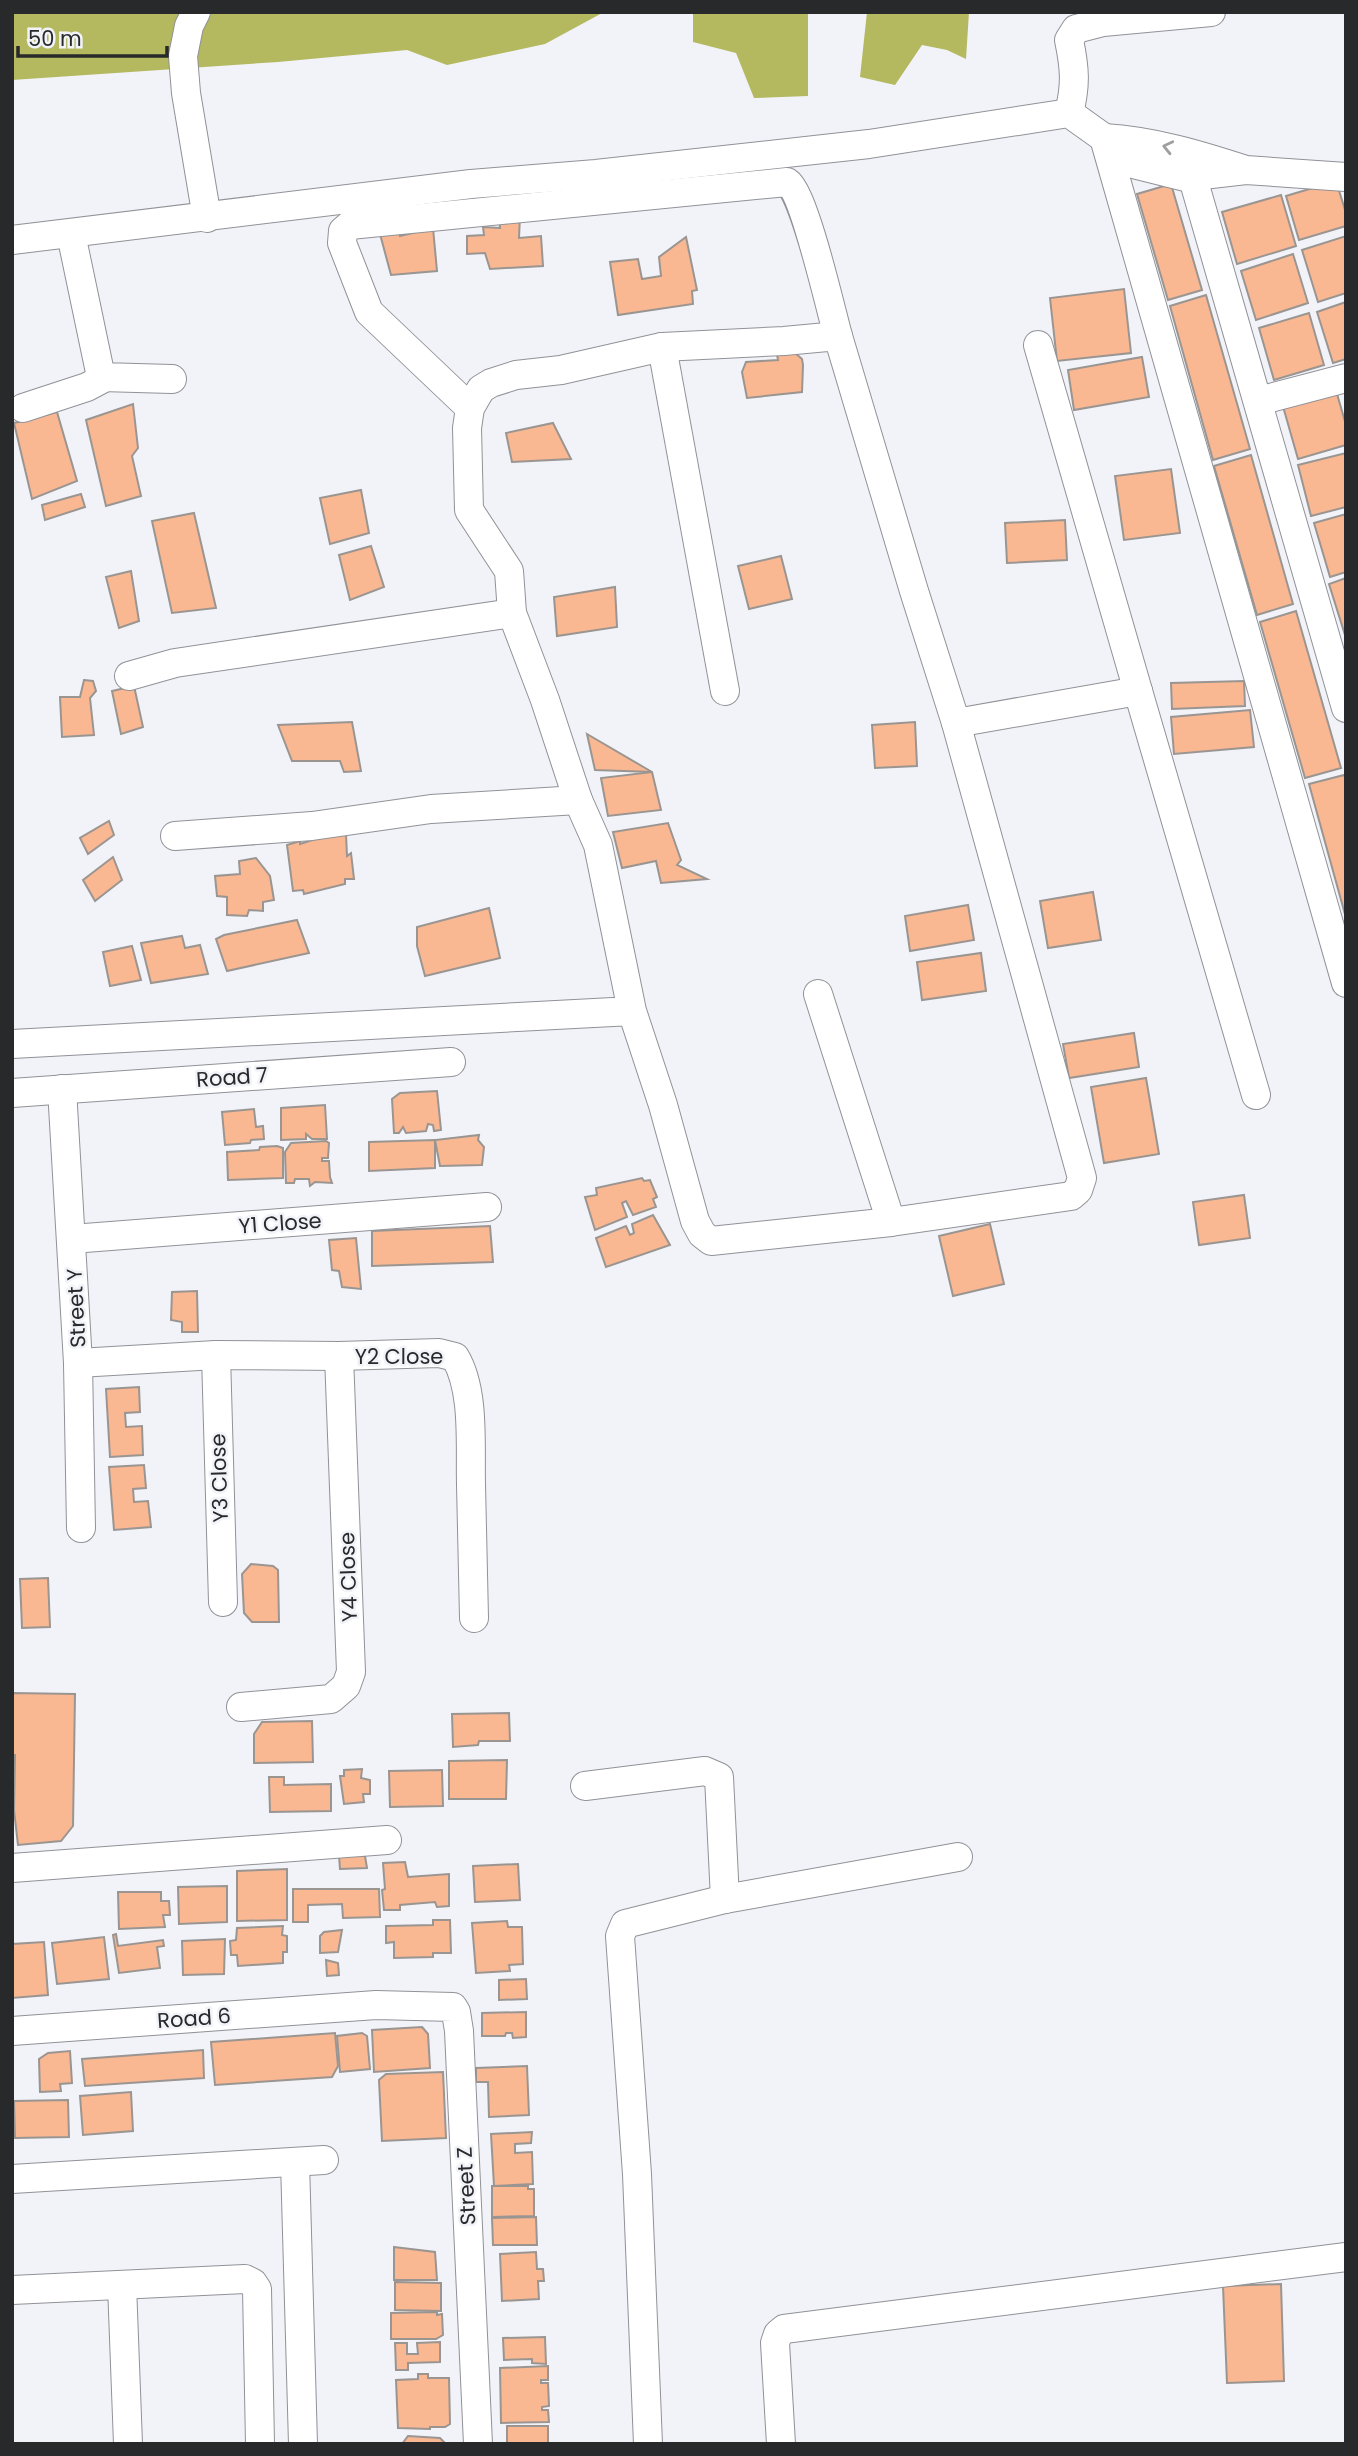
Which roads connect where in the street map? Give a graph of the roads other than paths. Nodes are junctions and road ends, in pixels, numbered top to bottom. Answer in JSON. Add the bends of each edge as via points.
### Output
{"nodes":[{"id":1,"x":196,"y":12,"type":"edge"},
{"id":2,"x":1211,"y":12,"type":"edge"},
{"id":3,"x":1069,"y":113,"type":"junction"},
{"id":4,"x":1104,"y":138,"type":"junction"},
{"id":5,"x":1246,"y":170,"type":"junction"},
{"id":6,"x":1192,"y":175,"type":"junction"},
{"id":7,"x":1346,"y":177,"type":"edge"},
{"id":8,"x":206,"y":218,"type":"junction"},
{"id":9,"x":71,"y":234,"type":"junction"},
{"id":10,"x":12,"y":240,"type":"edge"},
{"id":11,"x":838,"y":336,"type":"junction"},
{"id":12,"x":1038,"y":345,"type":"dead end"},
{"id":13,"x":662,"y":347,"type":"junction"},
{"id":14,"x":104,"y":378,"type":"junction"},
{"id":15,"x":1346,"y":378,"type":"edge"},
{"id":16,"x":172,"y":379,"type":"dead end"},
{"id":17,"x":1259,"y":401,"type":"junction"},
{"id":18,"x":23,"y":408,"type":"dead end"},
{"id":19,"x":470,"y":408,"type":"junction"},
{"id":20,"x":512,"y":613,"type":"junction"},
{"id":21,"x":129,"y":676,"type":"dead end"},
{"id":22,"x":725,"y":691,"type":"dead end"},
{"id":23,"x":1138,"y":691,"type":"junction"},
{"id":24,"x":1346,"y":708,"type":"edge"},
{"id":25,"x":956,"y":723,"type":"junction"},
{"id":26,"x":578,"y":800,"type":"junction"},
{"id":27,"x":175,"y":836,"type":"dead end"},
{"id":28,"x":1346,"y":983,"type":"edge"},
{"id":29,"x":818,"y":994,"type":"dead end"},
{"id":30,"x":632,"y":1011,"type":"junction"},
{"id":31,"x":12,"y":1044,"type":"edge"},
{"id":32,"x":451,"y":1062,"type":"dead end"},
{"id":33,"x":62,"y":1088,"type":"junction"},
{"id":34,"x":12,"y":1093,"type":"edge"},
{"id":35,"x":1256,"y":1095,"type":"dead end"},
{"id":36,"x":487,"y":1207,"type":"dead end"},
{"id":37,"x":891,"y":1222,"type":"junction"},
{"id":38,"x":72,"y":1239,"type":"junction"},
{"id":39,"x":216,"y":1355,"type":"junction"},
{"id":40,"x":339,"y":1356,"type":"junction"},
{"id":41,"x":78,"y":1363,"type":"junction"},
{"id":42,"x":81,"y":1528,"type":"dead end"},
{"id":43,"x":223,"y":1602,"type":"dead end"},
{"id":44,"x":474,"y":1618,"type":"dead end"},
{"id":45,"x":241,"y":1707,"type":"dead end"},
{"id":46,"x":585,"y":1786,"type":"dead end"},
{"id":47,"x":387,"y":1840,"type":"dead end"},
{"id":48,"x":958,"y":1857,"type":"dead end"},
{"id":49,"x":12,"y":1868,"type":"edge"},
{"id":50,"x":725,"y":1899,"type":"junction"},
{"id":51,"x":376,"y":2005,"type":"joint"},
{"id":52,"x":12,"y":2031,"type":"edge"},
{"id":53,"x":324,"y":2160,"type":"dead end"},
{"id":54,"x":295,"y":2162,"type":"junction"},
{"id":55,"x":12,"y":2179,"type":"edge"},
{"id":56,"x":1346,"y":2257,"type":"edge"},
{"id":57,"x":122,"y":2285,"type":"junction"},
{"id":58,"x":12,"y":2290,"type":"edge"},
{"id":59,"x":128,"y":2444,"type":"edge"},
{"id":60,"x":260,"y":2444,"type":"edge"},
{"id":61,"x":303,"y":2444,"type":"edge"},
{"id":62,"x":478,"y":2444,"type":"edge"},
{"id":63,"x":648,"y":2444,"type":"edge"},
{"id":64,"x":781,"y":2444,"type":"edge"}],
"edges":[{"from":1,"to":8,"type":"street","via":[[183,56]]},
{"from":2,"to":3,"type":"street","via":[[1103,22],[1076,29],[1069,40],[1075,68]]},
{"from":3,"to":4,"type":"street"},
{"from":3,"to":8,"type":"street","via":[[869,144],[471,184]]},
{"from":5,"to":4,"type":"street","one_way":true,"via":[[1136,140]]},
{"from":4,"to":6,"type":"street","via":[[1129,163]]},
{"from":4,"to":28,"type":"street"},
{"from":5,"to":6,"type":"street"},
{"from":5,"to":7,"type":"street"},
{"from":6,"to":17,"type":"street"},
{"from":8,"to":9,"type":"street"},
{"from":9,"to":10,"type":"street"},
{"from":9,"to":14,"type":"street","via":[[98,370]]},
{"from":11,"to":13,"type":"street"},
{"from":11,"to":19,"type":"street","via":[[804,211],[788,183],[350,225],[343,231],[342,243],[369,312]]},
{"from":11,"to":25,"type":"street"},
{"from":12,"to":23,"type":"street"},
{"from":13,"to":19,"type":"street","via":[[561,370],[516,375],[481,389]]},
{"from":13,"to":22,"type":"street"},
{"from":14,"to":16,"type":"street"},
{"from":14,"to":18,"type":"street"},
{"from":15,"to":17,"type":"street"},
{"from":17,"to":24,"type":"street"},
{"from":19,"to":20,"type":"street","via":[[469,510],[509,571]]},
{"from":20,"to":21,"type":"street","via":[[175,663]]},
{"from":20,"to":26,"type":"street"},
{"from":23,"to":25,"type":"street"},
{"from":23,"to":35,"type":"street"},
{"from":25,"to":37,"type":"street","via":[[1082,1178],[1071,1196]]},
{"from":26,"to":27,"type":"street"},
{"from":26,"to":30,"type":"street","via":[[598,845]]},
{"from":29,"to":37,"type":"street"},
{"from":30,"to":31,"type":"street"},
{"from":30,"to":37,"type":"street","via":[[702,1234],[711,1241],[731,1240]]},
{"from":32,"to":33,"type":"street","name":"Road 7"},
{"from":33,"to":34,"type":"street","name":"Road 7"},
{"from":33,"to":38,"type":"street","name":"Street Y"},
{"from":36,"to":38,"type":"street","name":"Y1 Close"},
{"from":38,"to":41,"type":"street","name":"Street Y"},
{"from":39,"to":40,"type":"street","name":"Y2 Close"},
{"from":39,"to":41,"type":"street","name":"Y2 Close"},
{"from":39,"to":43,"type":"street","name":"Y3 Close"},
{"from":40,"to":44,"type":"street","name":"Y2 Close","via":[[439,1353],[455,1357],[461,1367],[470,1425]]},
{"from":40,"to":45,"type":"street","name":"Y4 Close","via":[[351,1672],[346,1686],[331,1699]]},
{"from":41,"to":42,"type":"street","name":"Street Y"},
{"from":46,"to":50,"type":"street","via":[[705,1771],[719,1777]]},
{"from":47,"to":49,"type":"street"},
{"from":48,"to":50,"type":"street"},
{"from":50,"to":63,"type":"street","via":[[625,1924],[620,1936],[637,2174]]},
{"from":51,"to":52,"type":"street","name":"Road 6"},
{"from":51,"to":62,"type":"street","name":"Street Z","via":[[448,2005],[456,2012]]},
{"from":53,"to":54,"type":"street"},
{"from":54,"to":55,"type":"street"},
{"from":54,"to":61,"type":"street"},
{"from":56,"to":64,"type":"street","via":[[784,2329],[775,2343]]},
{"from":57,"to":58,"type":"street"},
{"from":57,"to":59,"type":"street"},
{"from":57,"to":60,"type":"street","via":[[245,2279],[253,2283],[257,2289]]}]}
